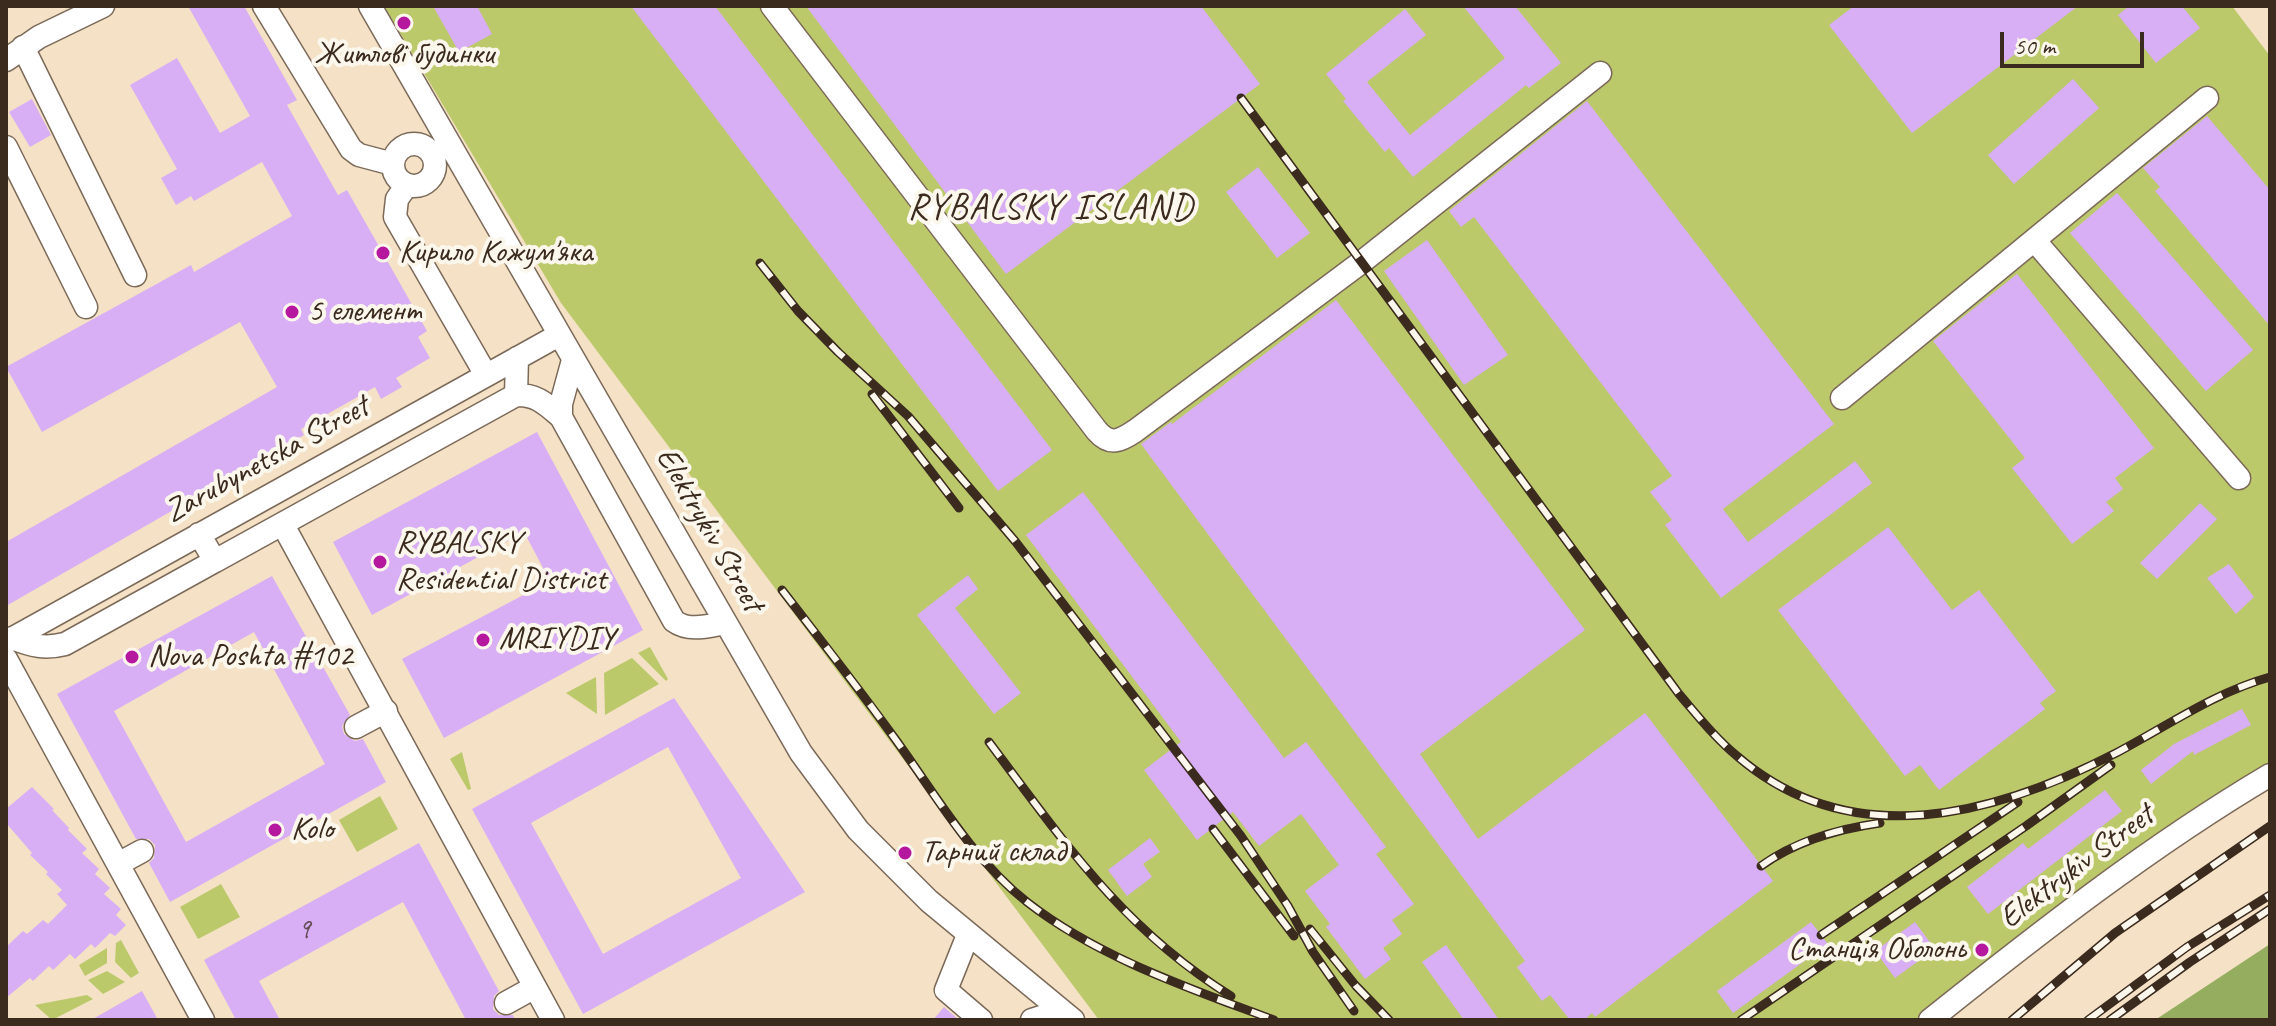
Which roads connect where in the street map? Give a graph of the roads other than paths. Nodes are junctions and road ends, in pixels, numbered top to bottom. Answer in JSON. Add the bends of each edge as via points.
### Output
{"nodes":[{"id":1,"x":103,"y":6,"type":"edge"},
{"id":2,"x":264,"y":6,"type":"edge"},
{"id":3,"x":370,"y":6,"type":"edge"},
{"id":4,"x":772,"y":6,"type":"edge"},
{"id":5,"x":14,"y":54,"type":"edge"},
{"id":6,"x":1600,"y":73,"type":"dead end"},
{"id":7,"x":2207,"y":98,"type":"dead end"},
{"id":8,"x":6,"y":147,"type":"edge"},
{"id":9,"x":440,"y":148,"type":"junction"},
{"id":10,"x":393,"y":164,"type":"junction"},
{"id":11,"x":407,"y":185,"type":"junction"},
{"id":12,"x":2035,"y":241,"type":"junction"},
{"id":13,"x":135,"y":275,"type":"dead end"},
{"id":14,"x":86,"y":307,"type":"dead end"},
{"id":15,"x":559,"y":335,"type":"junction"},
{"id":16,"x":517,"y":358,"type":"junction"},
{"id":17,"x":573,"y":360,"type":"junction"},
{"id":18,"x":486,"y":375,"type":"junction"},
{"id":19,"x":516,"y":395,"type":"junction"},
{"id":20,"x":1842,"y":398,"type":"dead end"},
{"id":21,"x":561,"y":417,"type":"junction"},
{"id":22,"x":2239,"y":478,"type":"dead end"},
{"id":23,"x":283,"y":525,"type":"junction"},
{"id":24,"x":199,"y":534,"type":"junction"},
{"id":25,"x":215,"y":561,"type":"junction"},
{"id":26,"x":725,"y":623,"type":"junction"},
{"id":27,"x":8,"y":646,"type":"edge"},
{"id":28,"x":386,"y":711,"type":"junction"},
{"id":29,"x":356,"y":727,"type":"dead end"},
{"id":30,"x":2270,"y":775,"type":"edge"},
{"id":31,"x":142,"y":851,"type":"dead end"},
{"id":32,"x":118,"y":864,"type":"junction"},
{"id":33,"x":968,"y":935,"type":"junction"},
{"id":34,"x":535,"y":987,"type":"junction"},
{"id":35,"x":506,"y":1003,"type":"dead end"},
{"id":36,"x":1067,"y":1015,"type":"edge"},
{"id":37,"x":203,"y":1020,"type":"edge"},
{"id":38,"x":553,"y":1020,"type":"edge"},
{"id":39,"x":981,"y":1020,"type":"edge"},
{"id":40,"x":1032,"y":1020,"type":"edge"},
{"id":41,"x":1930,"y":1020,"type":"edge"}],
"edges":[{"from":1,"to":5,"type":"street"},
{"from":2,"to":10,"type":"street","via":[[351,149]]},
{"from":3,"to":9,"type":"street","name":"Elektrykiv Street"},
{"from":4,"to":6,"type":"street","via":[[1097,431],[1111,441],[1135,431],[1363,261]]},
{"from":5,"to":13,"type":"street"},
{"from":7,"to":12,"type":"street"},
{"from":8,"to":14,"type":"street"},
{"from":9,"to":10,"type":"street","via":[[409,144]]},
{"from":9,"to":11,"type":"street","via":[[431,178]]},
{"from":9,"to":15,"type":"street","name":"Elektrykiv Street"},
{"from":10,"to":11,"type":"street","via":[[394,173]]},
{"from":11,"to":18,"type":"street","via":[[397,199],[395,217]]},
{"from":12,"to":20,"type":"street"},
{"from":12,"to":22,"type":"street"},
{"from":15,"to":16,"type":"street","name":"Zarubynetska Street"},
{"from":15,"to":17,"type":"street","name":"Elektrykiv Street"},
{"from":16,"to":18,"type":"street","name":"Zarubynetska Street"},
{"from":16,"to":19,"type":"street"},
{"from":17,"to":21,"type":"street"},
{"from":17,"to":26,"type":"street","name":"Elektrykiv Street"},
{"from":18,"to":24,"type":"street","name":"Zarubynetska Street"},
{"from":19,"to":21,"type":"street","via":[[540,399]]},
{"from":19,"to":23,"type":"street"},
{"from":21,"to":26,"type":"street","via":[[674,621],[698,627]]},
{"from":23,"to":25,"type":"street"},
{"from":23,"to":28,"type":"street"},
{"from":24,"to":25,"type":"street"},
{"from":24,"to":27,"type":"street","name":"Zarubynetska Street"},
{"from":25,"to":27,"type":"street","via":[[65,644]]},
{"from":26,"to":33,"type":"street","name":"Elektrykiv Street","via":[[801,753],[858,830]]},
{"from":27,"to":32,"type":"street"},
{"from":28,"to":29,"type":"street"},
{"from":28,"to":34,"type":"street"},
{"from":30,"to":41,"type":"street","name":"Elektrykiv Street","via":[[2180,830]]},
{"from":31,"to":32,"type":"street"},
{"from":32,"to":37,"type":"street"},
{"from":33,"to":36,"type":"street","name":"Elektrykiv Street"},
{"from":33,"to":39,"type":"street","via":[[946,990]]},
{"from":34,"to":35,"type":"street"},
{"from":34,"to":38,"type":"street"},
{"from":36,"to":40,"type":"street"}]}
